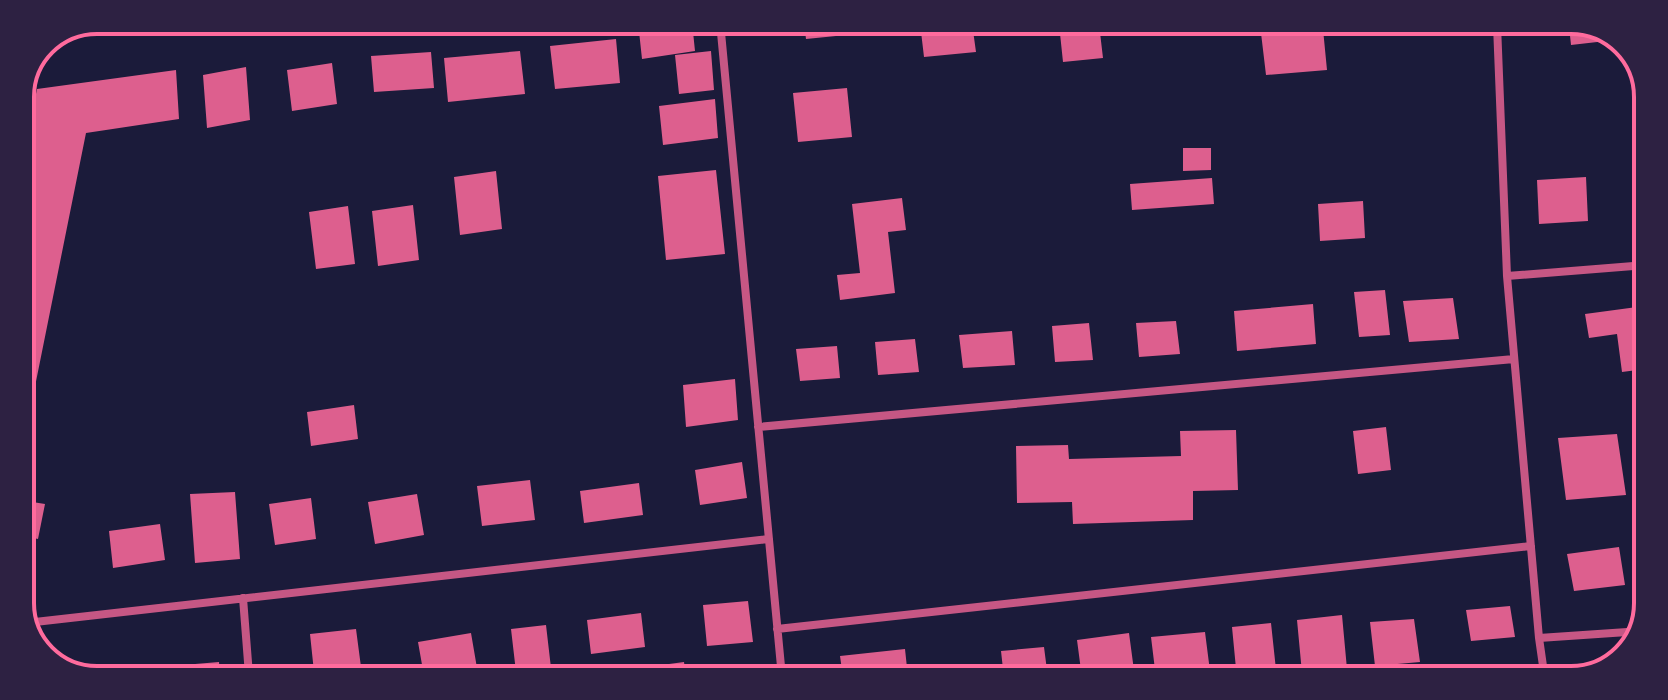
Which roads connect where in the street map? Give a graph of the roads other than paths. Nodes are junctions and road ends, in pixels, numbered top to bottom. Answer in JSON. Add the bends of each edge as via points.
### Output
{"nodes":[{"id":1,"x":721,"y":34,"type":"edge"},
{"id":2,"x":1497,"y":34,"type":"edge"},
{"id":3,"x":1634,"y":266,"type":"edge"},
{"id":4,"x":1507,"y":276,"type":"junction"},
{"id":5,"x":1514,"y":359,"type":"junction"},
{"id":6,"x":758,"y":427,"type":"junction"},
{"id":7,"x":769,"y":539,"type":"junction"},
{"id":8,"x":1531,"y":546,"type":"junction"},
{"id":9,"x":243,"y":598,"type":"junction"},
{"id":10,"x":37,"y":622,"type":"edge"},
{"id":11,"x":777,"y":629,"type":"junction"},
{"id":12,"x":1627,"y":632,"type":"edge"},
{"id":13,"x":1539,"y":638,"type":"junction"},
{"id":14,"x":248,"y":666,"type":"edge"},
{"id":15,"x":781,"y":666,"type":"edge"},
{"id":16,"x":1543,"y":666,"type":"edge"}],
"edges":[{"from":1,"to":6,"type":"street"},
{"from":2,"to":4,"type":"street"},
{"from":3,"to":4,"type":"street"},
{"from":4,"to":5,"type":"street"},
{"from":5,"to":6,"type":"street"},
{"from":5,"to":8,"type":"street"},
{"from":6,"to":7,"type":"street"},
{"from":7,"to":9,"type":"street"},
{"from":7,"to":11,"type":"street"},
{"from":8,"to":11,"type":"street"},
{"from":8,"to":13,"type":"street"},
{"from":9,"to":10,"type":"street"},
{"from":9,"to":14,"type":"street"},
{"from":11,"to":15,"type":"street"},
{"from":12,"to":13,"type":"street"},
{"from":13,"to":16,"type":"street"}]}
